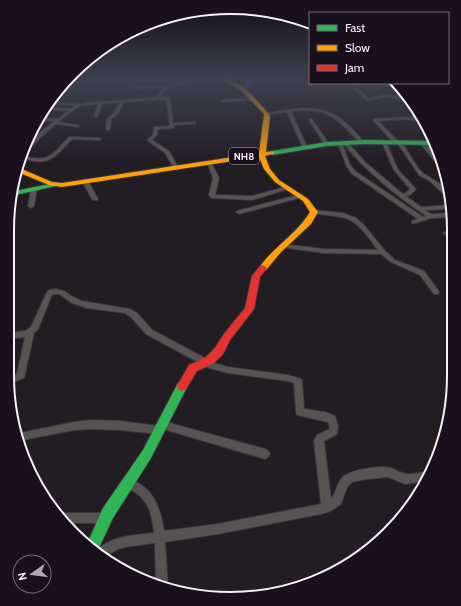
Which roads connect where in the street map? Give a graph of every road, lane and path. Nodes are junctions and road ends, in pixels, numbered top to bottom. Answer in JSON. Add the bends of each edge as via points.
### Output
{"nodes":[{"id":1,"x":75,"y":107,"type":"edge"},
{"id":2,"x":99,"y":107,"type":"edge"},
{"id":3,"x":120,"y":107,"type":"edge"},
{"id":4,"x":169,"y":107,"type":"edge"},
{"id":5,"x":260,"y":107,"type":"edge"},
{"id":6,"x":51,"y":108,"type":"edge"},
{"id":7,"x":71,"y":110,"type":"junction"},
{"id":8,"x":289,"y":111,"type":"junction"},
{"id":9,"x":266,"y":114,"type":"junction"},
{"id":10,"x":96,"y":116,"type":"dead end"},
{"id":11,"x":415,"y":117,"type":"edge"},
{"id":12,"x":413,"y":119,"type":"junction"},
{"id":13,"x":44,"y":120,"type":"edge"},
{"id":14,"x":311,"y":120,"type":"dead end"},
{"id":15,"x":417,"y":120,"type":"edge"},
{"id":16,"x":56,"y":121,"type":"junction"},
{"id":17,"x":194,"y":123,"type":"dead end"},
{"id":18,"x":172,"y":124,"type":"junction"},
{"id":19,"x":77,"y":126,"type":"dead end"},
{"id":20,"x":108,"y":129,"type":"dead end"},
{"id":21,"x":99,"y":138,"type":"dead end"},
{"id":22,"x":362,"y":142,"type":"junction"},
{"id":23,"x":384,"y":142,"type":"junction"},
{"id":24,"x":32,"y":143,"type":"edge"},
{"id":25,"x":342,"y":143,"type":"junction"},
{"id":26,"x":398,"y":143,"type":"junction"},
{"id":27,"x":423,"y":143,"type":"junction"},
{"id":28,"x":429,"y":143,"type":"edge"},
{"id":29,"x":327,"y":144,"type":"junction"},
{"id":30,"x":305,"y":147,"type":"junction"},
{"id":31,"x":262,"y":154,"type":"junction"},
{"id":32,"x":434,"y":156,"type":"edge"},
{"id":33,"x":26,"y":158,"type":"edge"},
{"id":34,"x":209,"y":162,"type":"junction"},
{"id":35,"x":176,"y":167,"type":"junction"},
{"id":36,"x":22,"y":171,"type":"edge"},
{"id":37,"x":86,"y":181,"type":"junction"},
{"id":38,"x":54,"y":185,"type":"junction"},
{"id":39,"x":288,"y":188,"type":"junction"},
{"id":40,"x":34,"y":189,"type":"junction"},
{"id":41,"x":442,"y":190,"type":"edge"},
{"id":42,"x":17,"y":192,"type":"edge"},
{"id":43,"x":301,"y":196,"type":"junction"},
{"id":44,"x":402,"y":196,"type":"junction"},
{"id":45,"x":95,"y":199,"type":"dead end"},
{"id":46,"x":31,"y":206,"type":"dead end"},
{"id":47,"x":446,"y":207,"type":"edge"},
{"id":48,"x":420,"y":209,"type":"junction"},
{"id":49,"x":410,"y":211,"type":"junction"},
{"id":50,"x":239,"y":212,"type":"dead end"},
{"id":51,"x":314,"y":212,"type":"junction"},
{"id":52,"x":430,"y":216,"type":"junction"},
{"id":53,"x":447,"y":217,"type":"edge"},
{"id":54,"x":421,"y":218,"type":"junction"},
{"id":55,"x":414,"y":222,"type":"dead end"},
{"id":56,"x":282,"y":246,"type":"junction"},
{"id":57,"x":383,"y":252,"type":"junction"},
{"id":58,"x":436,"y":292,"type":"dead end"},
{"id":59,"x":30,"y":333,"type":"junction"},
{"id":60,"x":14,"y":335,"type":"edge"},
{"id":61,"x":205,"y":362,"type":"junction"},
{"id":62,"x":14,"y":379,"type":"edge"},
{"id":63,"x":160,"y":427,"type":"junction"},
{"id":64,"x":22,"y":436,"type":"edge"},
{"id":65,"x":265,"y":454,"type":"dead end"},
{"id":66,"x":422,"y":477,"type":"edge"},
{"id":67,"x":129,"y":483,"type":"junction"},
{"id":68,"x":327,"y":507,"type":"junction"},
{"id":69,"x":68,"y":518,"type":"edge"},
{"id":70,"x":106,"y":518,"type":"junction"},
{"id":71,"x":159,"y":538,"type":"junction"},
{"id":72,"x":94,"y":543,"type":"edge"},
{"id":73,"x":104,"y":551,"type":"edge"},
{"id":74,"x":162,"y":581,"type":"edge"}],
"edges":[{"from":1,"to":7,"type":"street"},
{"from":2,"to":10,"type":"street"},
{"from":3,"to":20,"type":"street","via":[[116,114],[108,119]]},
{"from":4,"to":18,"type":"street"},
{"from":5,"to":9,"type":"main road"},
{"from":6,"to":7,"type":"street"},
{"from":7,"to":16,"type":"street"},
{"from":8,"to":9,"type":"street"},
{"from":8,"to":22,"type":"street","via":[[313,110],[331,114]]},
{"from":8,"to":30,"type":"street"},
{"from":9,"to":31,"type":"main road"},
{"from":11,"to":12,"type":"street"},
{"from":12,"to":15,"type":"street"},
{"from":12,"to":26,"type":"street","via":[[375,120]]},
{"from":13,"to":16,"type":"street"},
{"from":14,"to":29,"type":"street"},
{"from":16,"to":19,"type":"street"},
{"from":16,"to":24,"type":"street"},
{"from":17,"to":18,"type":"street"},
{"from":18,"to":35,"type":"street","via":[[171,127],[156,128],[155,135],[149,140],[167,152]]},
{"from":21,"to":33,"type":"street","via":[[71,138],[52,157],[44,161]]},
{"from":22,"to":23,"type":"main road","number":"NH8"},
{"from":22,"to":25,"type":"main road","number":"NH8"},
{"from":23,"to":26,"type":"main road","number":"NH8"},
{"from":23,"to":44,"type":"street","via":[[396,170],[413,189]]},
{"from":25,"to":29,"type":"main road","number":"NH8"},
{"from":25,"to":44,"type":"street"},
{"from":25,"to":49,"type":"street","via":[[348,165],[353,172]]},
{"from":26,"to":27,"type":"main road","number":"NH8"},
{"from":26,"to":41,"type":"street","via":[[421,174]]},
{"from":27,"to":28,"type":"main road","number":"NH8"},
{"from":27,"to":32,"type":"street"},
{"from":29,"to":30,"type":"main road","number":"NH8"},
{"from":30,"to":31,"type":"main road","number":"NH8"},
{"from":31,"to":34,"type":"main road","number":"NH8"},
{"from":31,"to":39,"type":"main road","via":[[269,173]]},
{"from":34,"to":35,"type":"main road","number":"NH8"},
{"from":34,"to":39,"type":"street","via":[[216,178],[212,195],[214,197],[252,198]]},
{"from":35,"to":37,"type":"main road","number":"NH8"},
{"from":36,"to":38,"type":"main road"},
{"from":37,"to":38,"type":"main road","number":"NH8"},
{"from":37,"to":45,"type":"street"},
{"from":38,"to":40,"type":"main road"},
{"from":39,"to":43,"type":"main road"},
{"from":40,"to":42,"type":"main road"},
{"from":40,"to":46,"type":"street"},
{"from":43,"to":50,"type":"street"},
{"from":43,"to":51,"type":"main road"},
{"from":44,"to":48,"type":"street"},
{"from":47,"to":48,"type":"street"},
{"from":48,"to":49,"type":"street"},
{"from":48,"to":52,"type":"street"},
{"from":49,"to":54,"type":"street"},
{"from":51,"to":56,"type":"main road","via":[[308,222]]},
{"from":51,"to":57,"type":"street","via":[[354,219]]},
{"from":52,"to":53,"type":"street"},
{"from":52,"to":54,"type":"street"},
{"from":54,"to":55,"type":"street"},
{"from":56,"to":57,"type":"street","via":[[324,251]]},
{"from":56,"to":61,"type":"main road","via":[[256,276],[249,309],[245,316],[219,351]]},
{"from":57,"to":58,"type":"street","via":[[422,273]]},
{"from":59,"to":60,"type":"street"},
{"from":59,"to":61,"type":"street","via":[[48,296],[51,292],[57,291],[73,300],[127,311],[149,332]]},
{"from":59,"to":62,"type":"street","via":[[21,376]]},
{"from":61,"to":63,"type":"main road","via":[[189,373]]},
{"from":61,"to":68,"type":"street","via":[[228,370],[298,381],[300,412],[332,419],[334,431],[319,441]]},
{"from":63,"to":64,"type":"street","via":[[95,424]]},
{"from":63,"to":65,"type":"street"},
{"from":63,"to":67,"type":"main road"},
{"from":66,"to":68,"type":"street","via":[[403,479],[388,472],[348,478],[340,489],[338,499]]},
{"from":67,"to":70,"type":"main road"},
{"from":67,"to":71,"type":"street","via":[[148,496],[153,504]]},
{"from":68,"to":71,"type":"street","via":[[276,519]]},
{"from":69,"to":70,"type":"street"},
{"from":70,"to":72,"type":"main road"},
{"from":71,"to":73,"type":"street","via":[[114,545]]},
{"from":71,"to":74,"type":"street"}]}
